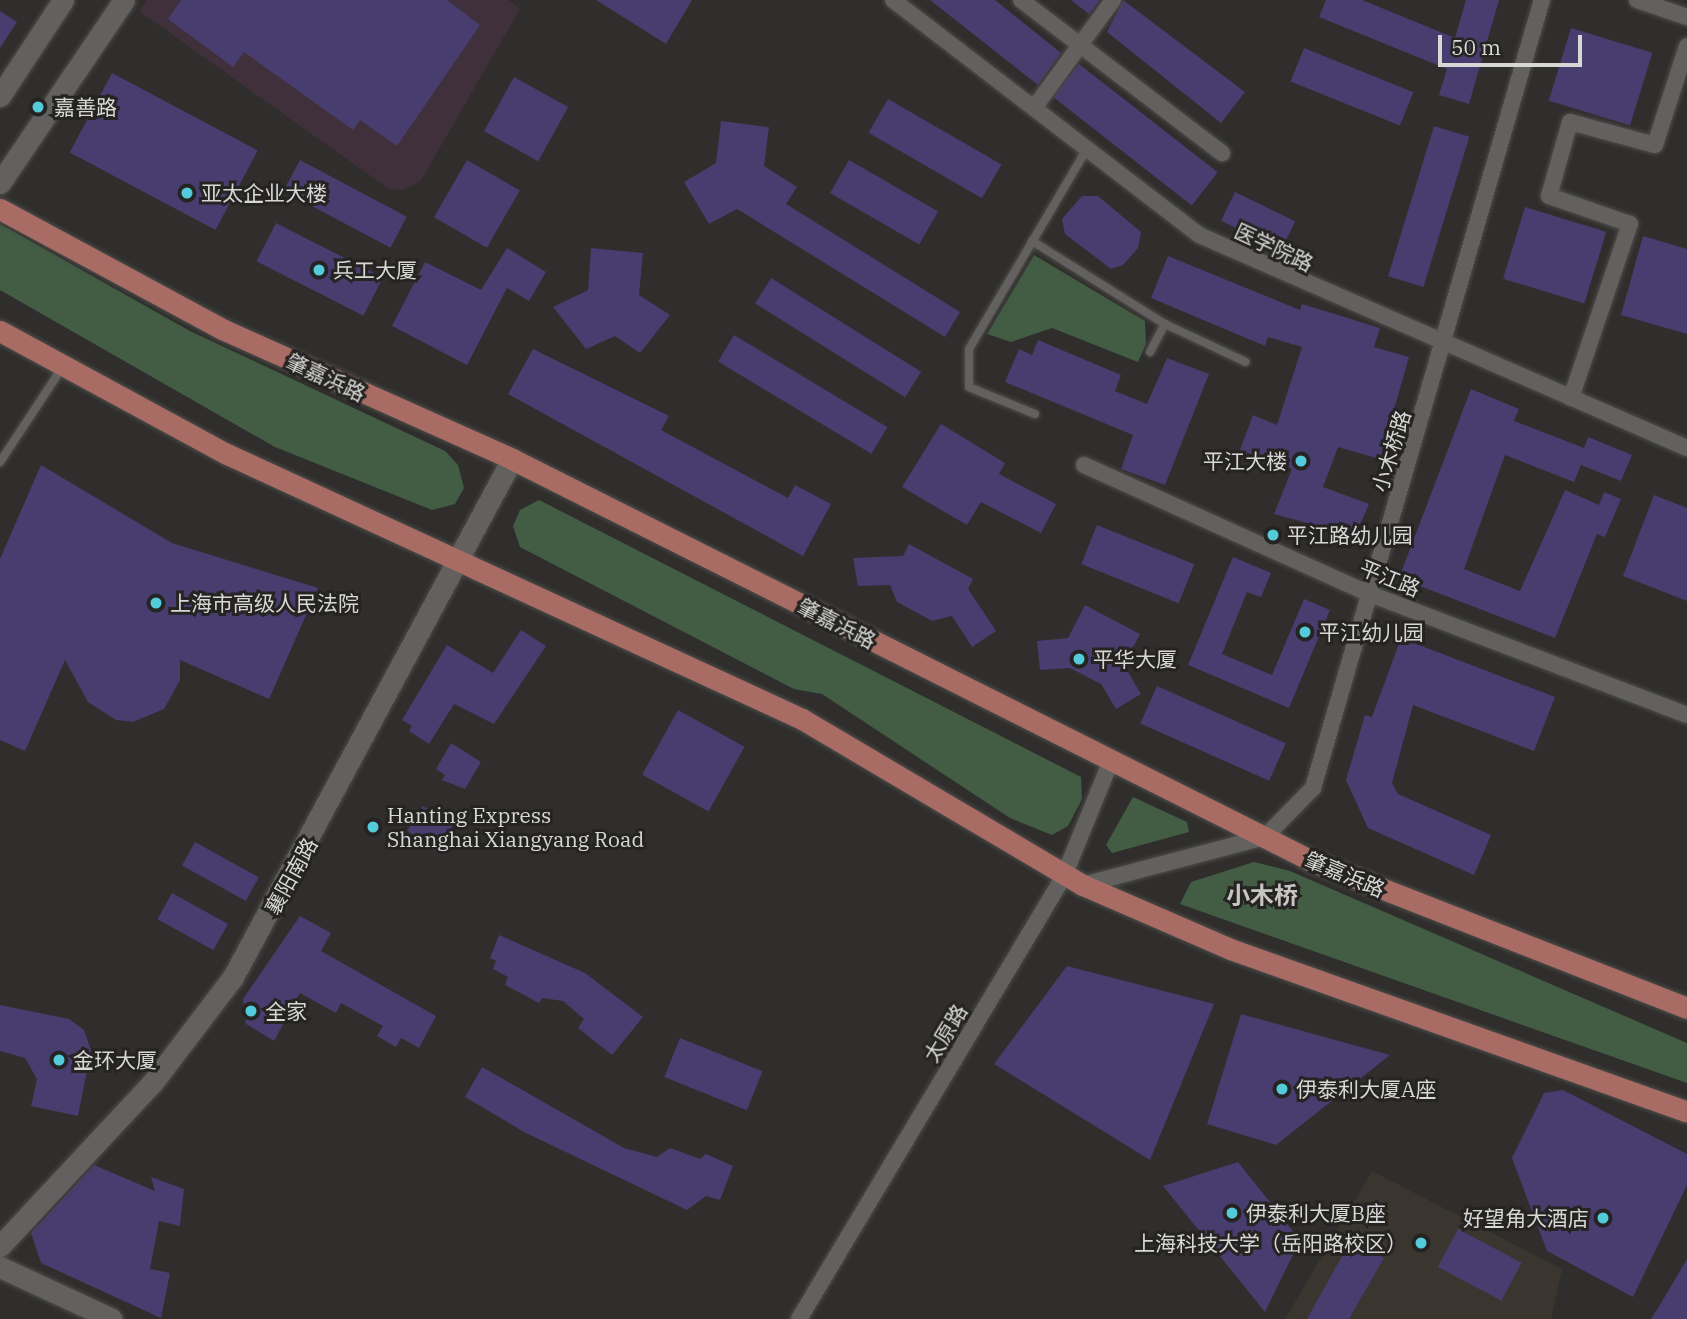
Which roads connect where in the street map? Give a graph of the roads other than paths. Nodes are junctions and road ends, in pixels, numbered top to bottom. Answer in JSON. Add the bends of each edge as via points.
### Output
{"nodes":[{"id":1,"x":63,"y":0,"type":"edge"},
{"id":2,"x":124,"y":0,"type":"edge"},
{"id":3,"x":894,"y":0,"type":"edge"},
{"id":4,"x":1021,"y":0,"type":"edge"},
{"id":5,"x":1113,"y":0,"type":"edge"},
{"id":6,"x":1542,"y":0,"type":"edge"},
{"id":7,"x":1637,"y":0,"type":"edge"},
{"id":8,"x":1687,"y":17,"type":"edge"},
{"id":9,"x":1080,"y":46,"type":"junction"},
{"id":10,"x":1687,"y":46,"type":"edge"},
{"id":11,"x":0,"y":96,"type":"edge"},
{"id":12,"x":1034,"y":108,"type":"junction"},
{"id":13,"x":1087,"y":149,"type":"junction"},
{"id":14,"x":1222,"y":153,"type":"dead end"},
{"id":15,"x":0,"y":183,"type":"edge"},
{"id":16,"x":0,"y":209,"type":"edge"},
{"id":17,"x":1032,"y":241,"type":"junction"},
{"id":18,"x":1165,"y":324,"type":"junction"},
{"id":19,"x":0,"y":331,"type":"edge"},
{"id":20,"x":1445,"y":344,"type":"junction"},
{"id":21,"x":1150,"y":352,"type":"dead end"},
{"id":22,"x":1245,"y":362,"type":"dead end"},
{"id":23,"x":62,"y":368,"type":"junction"},
{"id":24,"x":1571,"y":398,"type":"junction"},
{"id":25,"x":1035,"y":414,"type":"dead end"},
{"id":26,"x":1687,"y":448,"type":"edge"},
{"id":27,"x":512,"y":459,"type":"junction"},
{"id":28,"x":0,"y":462,"type":"edge"},
{"id":29,"x":1084,"y":465,"type":"dead end"},
{"id":30,"x":461,"y":558,"type":"junction"},
{"id":31,"x":1370,"y":594,"type":"junction"},
{"id":32,"x":1687,"y":715,"type":"edge"},
{"id":33,"x":1111,"y":761,"type":"junction"},
{"id":34,"x":1265,"y":837,"type":"junction"},
{"id":35,"x":1073,"y":880,"type":"junction"},
{"id":36,"x":1687,"y":1008,"type":"edge"},
{"id":37,"x":1687,"y":1112,"type":"edge"},
{"id":38,"x":0,"y":1245,"type":"edge"},
{"id":39,"x":0,"y":1268,"type":"edge"},
{"id":40,"x":112,"y":1319,"type":"edge"},
{"id":41,"x":799,"y":1319,"type":"edge"}],
"edges":[{"from":1,"to":11,"type":"street"},
{"from":2,"to":15,"type":"street"},
{"from":3,"to":12,"type":"street","name":"医学院路"},
{"from":4,"to":9,"type":"street"},
{"from":5,"to":9,"type":"street"},
{"from":6,"to":20,"type":"street","name":"小木桥路"},
{"from":7,"to":8,"type":"street"},
{"from":9,"to":12,"type":"street"},
{"from":9,"to":14,"type":"street"},
{"from":10,"to":24,"type":"street","via":[[1655,145],[1570,122],[1549,196],[1630,224]]},
{"from":12,"to":13,"type":"street","name":"医学院路"},
{"from":13,"to":17,"type":"lane"},
{"from":13,"to":20,"type":"street","name":"医学院路","via":[[1199,234]]},
{"from":16,"to":27,"type":"main road","name":"肇嘉浜路","via":[[222,328]]},
{"from":17,"to":18,"type":"lane"},
{"from":17,"to":25,"type":"lane","via":[[969,349],[969,387]]},
{"from":18,"to":21,"type":"lane"},
{"from":18,"to":22,"type":"lane"},
{"from":19,"to":23,"type":"main road"},
{"from":20,"to":24,"type":"street","name":"医学院路"},
{"from":20,"to":31,"type":"street","name":"小木桥路"},
{"from":23,"to":28,"type":"lane"},
{"from":23,"to":30,"type":"main road","via":[[227,454]]},
{"from":24,"to":26,"type":"street","name":"医学院路"},
{"from":27,"to":30,"type":"street","name":"襄阳南路"},
{"from":27,"to":33,"type":"main road","name":"肇嘉浜路"},
{"from":29,"to":31,"type":"street","name":"平江路"},
{"from":30,"to":35,"type":"main road","via":[[802,719]]},
{"from":30,"to":38,"type":"street","name":"襄阳南路","via":[[233,977],[153,1082]]},
{"from":31,"to":32,"type":"street","name":"平江路"},
{"from":31,"to":34,"type":"street","name":"小木桥路","via":[[1313,789]]},
{"from":33,"to":34,"type":"main road","name":"肇嘉浜路"},
{"from":33,"to":35,"type":"street","name":"太原路"},
{"from":34,"to":35,"type":"street"},
{"from":34,"to":36,"type":"main road","name":"肇嘉浜路"},
{"from":35,"to":37,"type":"main road","via":[[1230,948]]},
{"from":35,"to":41,"type":"street","name":"太原路"},
{"from":39,"to":40,"type":"street"}]}
